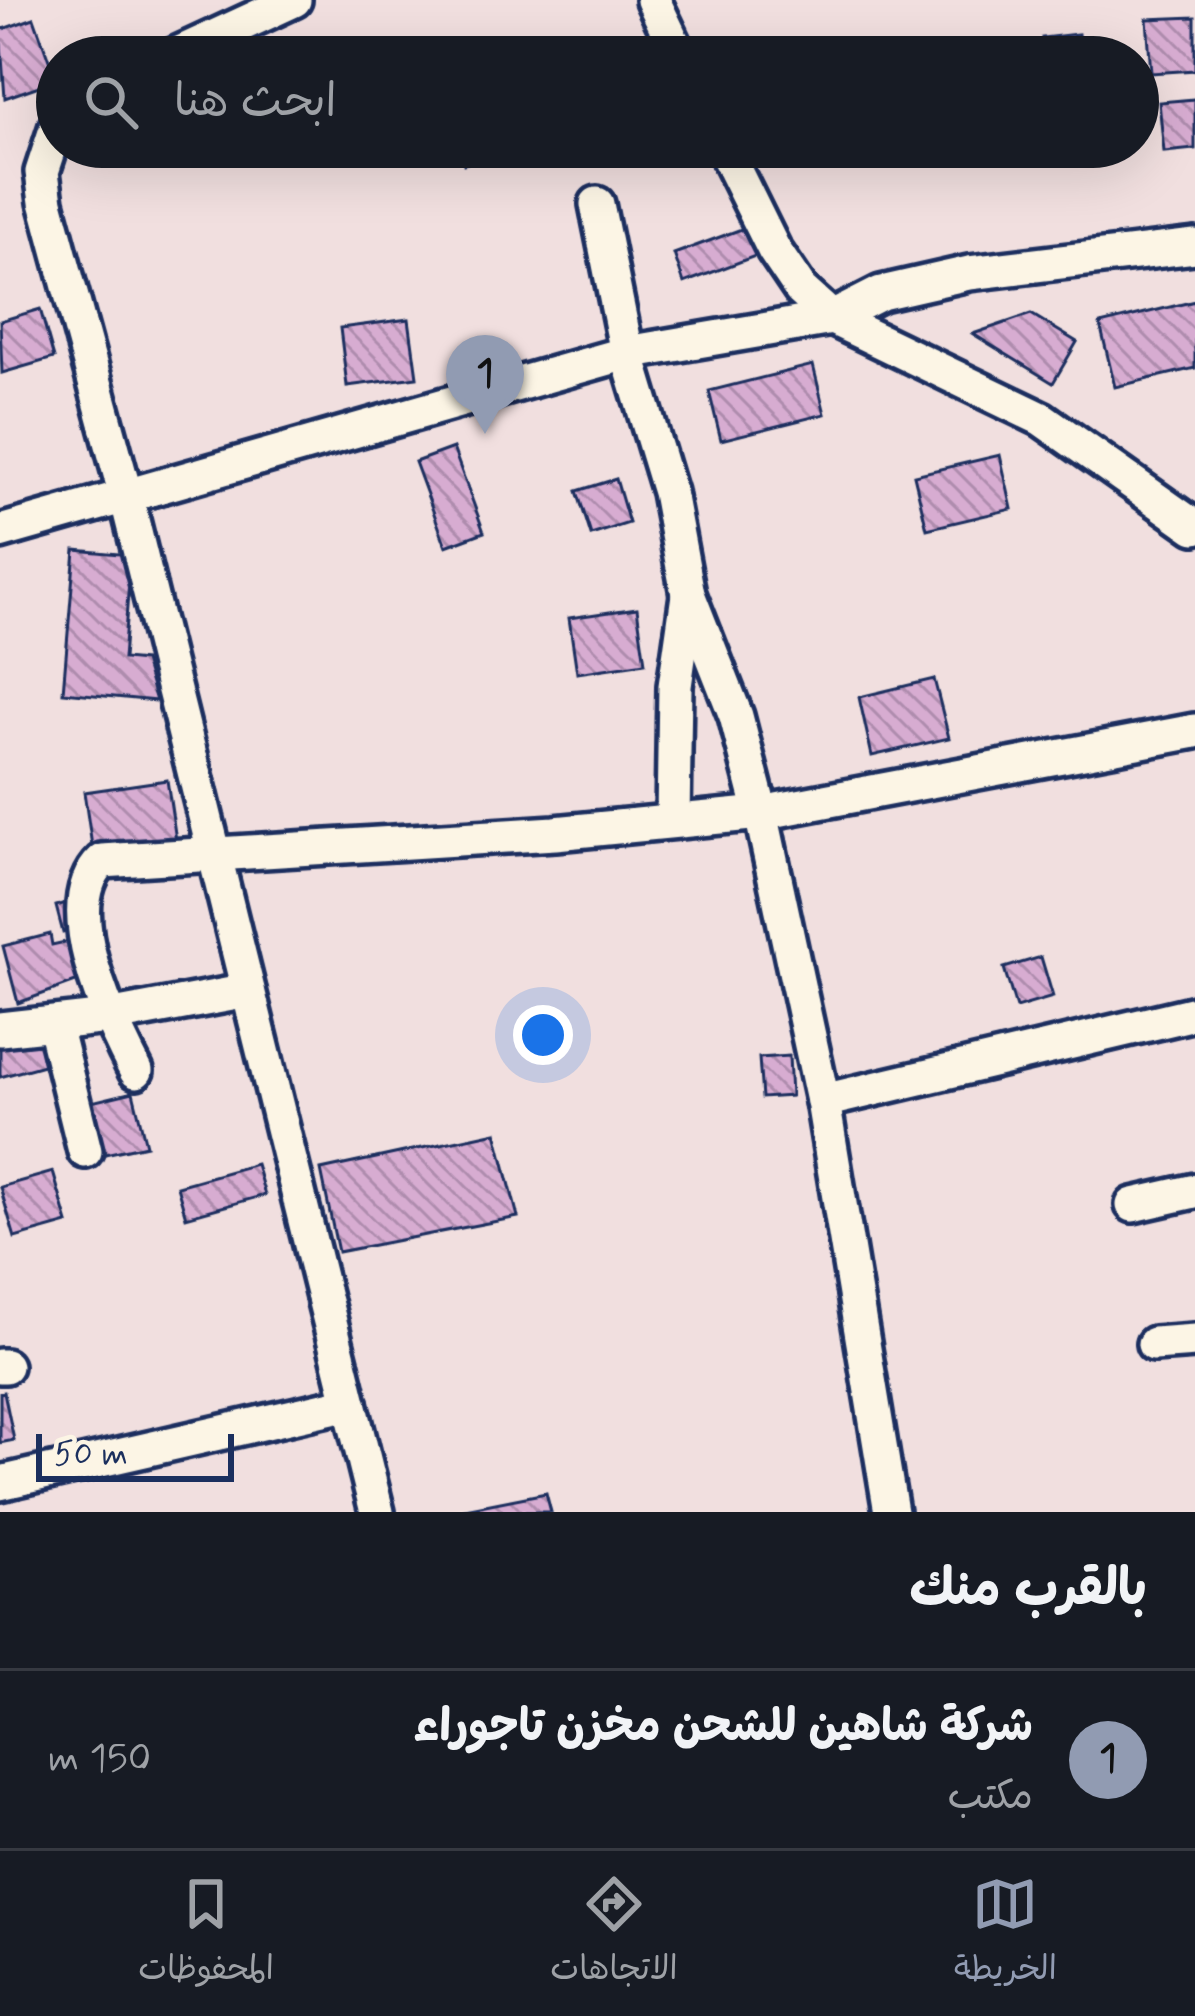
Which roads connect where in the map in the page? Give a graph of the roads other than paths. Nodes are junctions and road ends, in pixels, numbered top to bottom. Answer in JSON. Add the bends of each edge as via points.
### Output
{"nodes":[{"id":1,"x":653,"y":0,"type":"edge"},
{"id":2,"x":286,"y":2,"type":"edge"},
{"id":3,"x":215,"y":36,"type":"edge"},
{"id":4,"x":670,"y":36,"type":"edge"},
{"id":5,"x":43,"y":168,"type":"edge"},
{"id":6,"x":733,"y":168,"type":"edge"},
{"id":7,"x":598,"y":204,"type":"dead end"},
{"id":8,"x":1195,"y":246,"type":"edge"},
{"id":9,"x":832,"y":318,"type":"junction"},
{"id":10,"x":627,"y":353,"type":"junction"},
{"id":11,"x":127,"y":500,"type":"junction"},
{"id":12,"x":1195,"y":526,"type":"edge"},
{"id":13,"x":0,"y":532,"type":"edge"},
{"id":14,"x":688,"y":594,"type":"junction"},
{"id":15,"x":1195,"y":731,"type":"edge"},
{"id":16,"x":761,"y":812,"type":"junction"},
{"id":17,"x":673,"y":820,"type":"junction"},
{"id":18,"x":215,"y":855,"type":"junction"},
{"id":19,"x":248,"y":991,"type":"junction"},
{"id":20,"x":1195,"y":1012,"type":"edge"},
{"id":21,"x":108,"y":1018,"type":"junction"},
{"id":22,"x":54,"y":1025,"type":"junction"},
{"id":23,"x":0,"y":1029,"type":"edge"},
{"id":24,"x":136,"y":1071,"type":"dead end"},
{"id":25,"x":823,"y":1101,"type":"junction"},
{"id":26,"x":86,"y":1151,"type":"dead end"},
{"id":27,"x":1195,"y":1191,"type":"edge"},
{"id":28,"x":1133,"y":1205,"type":"dead end"},
{"id":29,"x":1195,"y":1341,"type":"edge"},
{"id":30,"x":1154,"y":1344,"type":"dead end"},
{"id":31,"x":350,"y":1403,"type":"junction"},
{"id":32,"x":0,"y":1483,"type":"edge"},
{"id":33,"x":377,"y":1512,"type":"edge"},
{"id":34,"x":891,"y":1512,"type":"edge"}],
"edges":[{"from":1,"to":4,"type":"street"},
{"from":2,"to":3,"type":"street"},
{"from":5,"to":11,"type":"street"},
{"from":6,"to":9,"type":"street","via":[[774,250]]},
{"from":7,"to":10,"type":"street"},
{"from":8,"to":9,"type":"street","via":[[969,273],[881,293]]},
{"from":9,"to":10,"type":"street"},
{"from":9,"to":12,"type":"street","via":[[1042,419]]},
{"from":10,"to":11,"type":"street"},
{"from":10,"to":14,"type":"street","via":[[670,492]]},
{"from":11,"to":13,"type":"street"},
{"from":11,"to":18,"type":"street"},
{"from":14,"to":16,"type":"street","via":[[736,716]]},
{"from":14,"to":17,"type":"street","via":[[675,686]]},
{"from":15,"to":16,"type":"street"},
{"from":16,"to":17,"type":"street"},
{"from":16,"to":25,"type":"street"},
{"from":17,"to":18,"type":"street"},
{"from":18,"to":19,"type":"street"},
{"from":18,"to":21,"type":"street","via":[[102,861],[85,877],[81,908]]},
{"from":19,"to":21,"type":"street"},
{"from":19,"to":31,"type":"street"},
{"from":20,"to":25,"type":"street"},
{"from":21,"to":22,"type":"street"},
{"from":21,"to":24,"type":"street"},
{"from":22,"to":23,"type":"street"},
{"from":22,"to":26,"type":"street"},
{"from":25,"to":34,"type":"street"},
{"from":27,"to":28,"type":"street"},
{"from":29,"to":30,"type":"street"},
{"from":31,"to":32,"type":"street"},
{"from":31,"to":33,"type":"street"}]}
